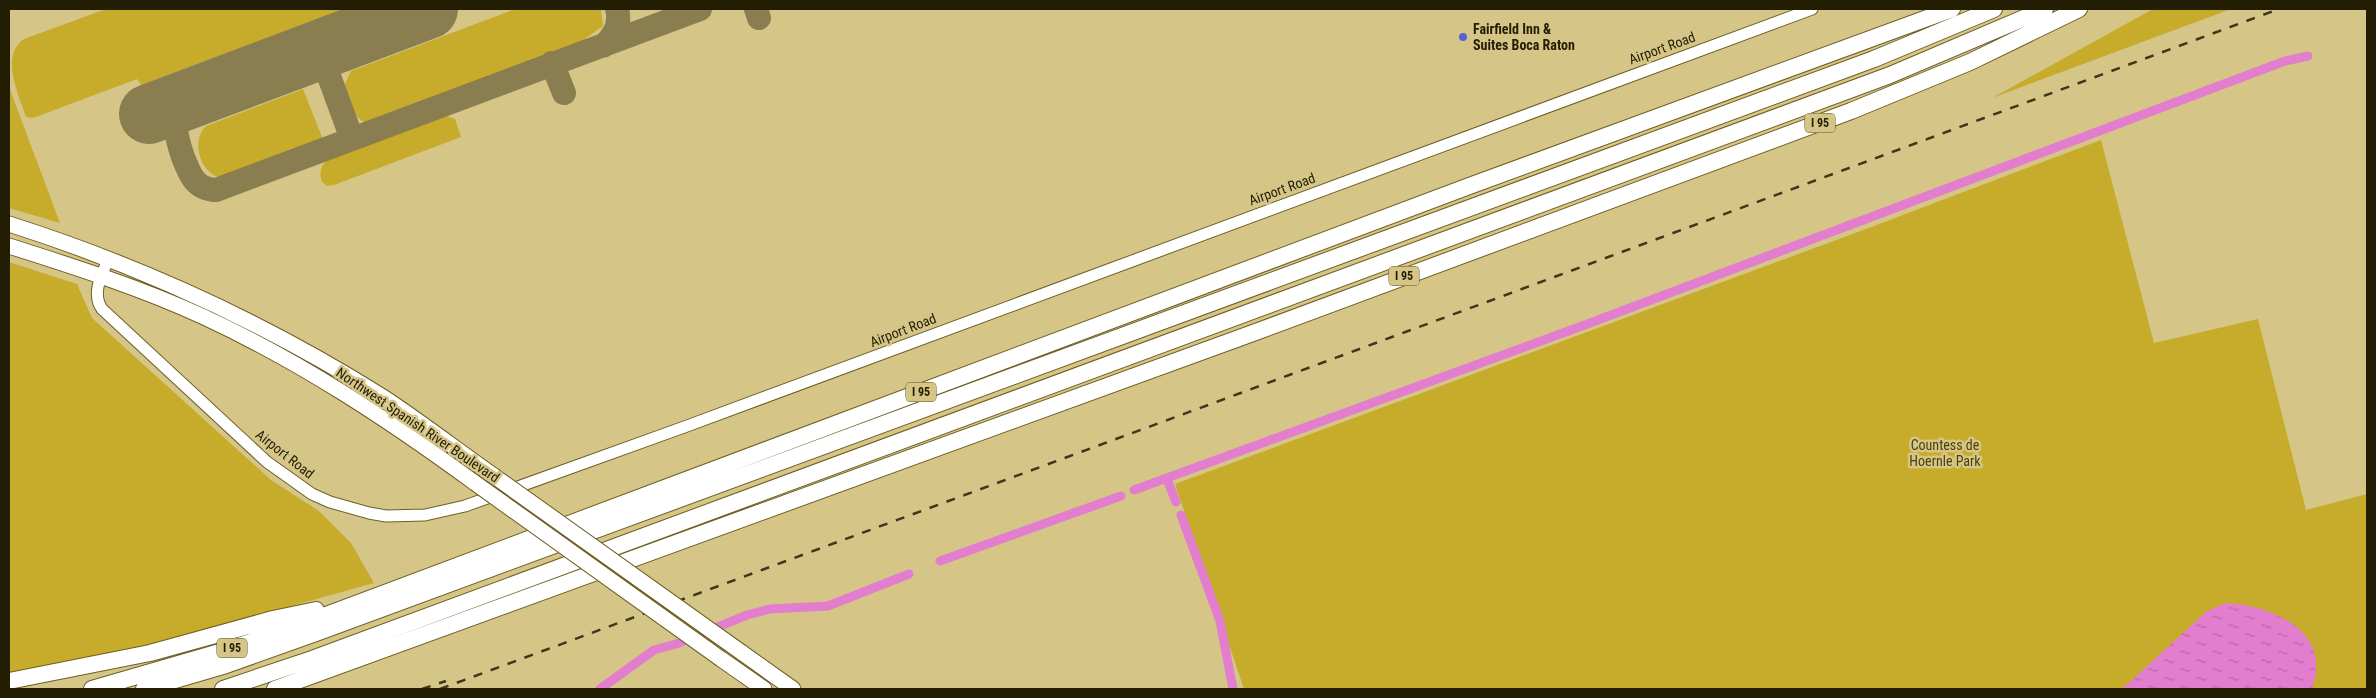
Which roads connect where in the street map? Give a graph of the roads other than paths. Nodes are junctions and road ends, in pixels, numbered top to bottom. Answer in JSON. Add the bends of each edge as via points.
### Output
{"nodes":[{"id":1,"x":1812,"y":9,"type":"edge"},
{"id":2,"x":1952,"y":9,"type":"edge"},
{"id":3,"x":1994,"y":9,"type":"edge"},
{"id":4,"x":2045,"y":9,"type":"edge"},
{"id":5,"x":2079,"y":9,"type":"edge"},
{"id":6,"x":1472,"y":185,"type":"junction"},
{"id":7,"x":9,"y":224,"type":"edge"},
{"id":8,"x":9,"y":246,"type":"edge"},
{"id":9,"x":109,"y":258,"type":"junction"},
{"id":10,"x":1337,"y":258,"type":"junction"},
{"id":11,"x":102,"y":275,"type":"junction"},
{"id":12,"x":1253,"y":333,"type":"junction"},
{"id":13,"x":1127,"y":356,"type":"junction"},
{"id":14,"x":369,"y":598,"type":"junction"},
{"id":15,"x":9,"y":681,"type":"edge"},
{"id":16,"x":92,"y":689,"type":"edge"},
{"id":17,"x":144,"y":689,"type":"edge"},
{"id":18,"x":223,"y":689,"type":"edge"},
{"id":19,"x":275,"y":689,"type":"edge"},
{"id":20,"x":764,"y":689,"type":"edge"},
{"id":21,"x":792,"y":689,"type":"edge"}],
"edges":[{"from":1,"to":11,"type":"street","name":"Airport Road","via":[[687,426],[465,506],[425,515],[386,516],[350,509],[312,494],[289,480],[102,309],[96,296]]},
{"from":2,"to":6,"type":"highway","number":"I 95"},
{"from":3,"to":10,"type":"highway","via":[[1874,59]]},
{"from":4,"to":13,"type":"highway","via":[[1890,75]]},
{"from":5,"to":12,"type":"highway","number":"I 95","via":[[1970,62],[1851,111]]},
{"from":6,"to":10,"type":"highway"},
{"from":6,"to":14,"type":"highway","number":"I 95"},
{"from":7,"to":9,"type":"main road","name":"Northwest Spanish River Boulevard"},
{"from":8,"to":11,"type":"main road","name":"Northwest Spanish River Boulevard"},
{"from":9,"to":11,"type":"street","name":"Airport Road"},
{"from":9,"to":21,"type":"main road","name":"Northwest Spanish River Boulevard","bridge":true,"via":[[188,291],[303,349],[385,399]]},
{"from":10,"to":17,"type":"highway","via":[[316,633],[226,665]]},
{"from":11,"to":20,"type":"main road","name":"Northwest Spanish River Boulevard","bridge":true,"via":[[203,316],[286,359],[368,408]]},
{"from":12,"to":13,"type":"highway"},
{"from":12,"to":19,"type":"highway","number":"I 95"},
{"from":13,"to":18,"type":"highway","via":[[312,659]]},
{"from":14,"to":15,"type":"highway","via":[[273,619],[150,653]]},
{"from":14,"to":16,"type":"highway","number":"I 95","via":[[228,650]]}]}
